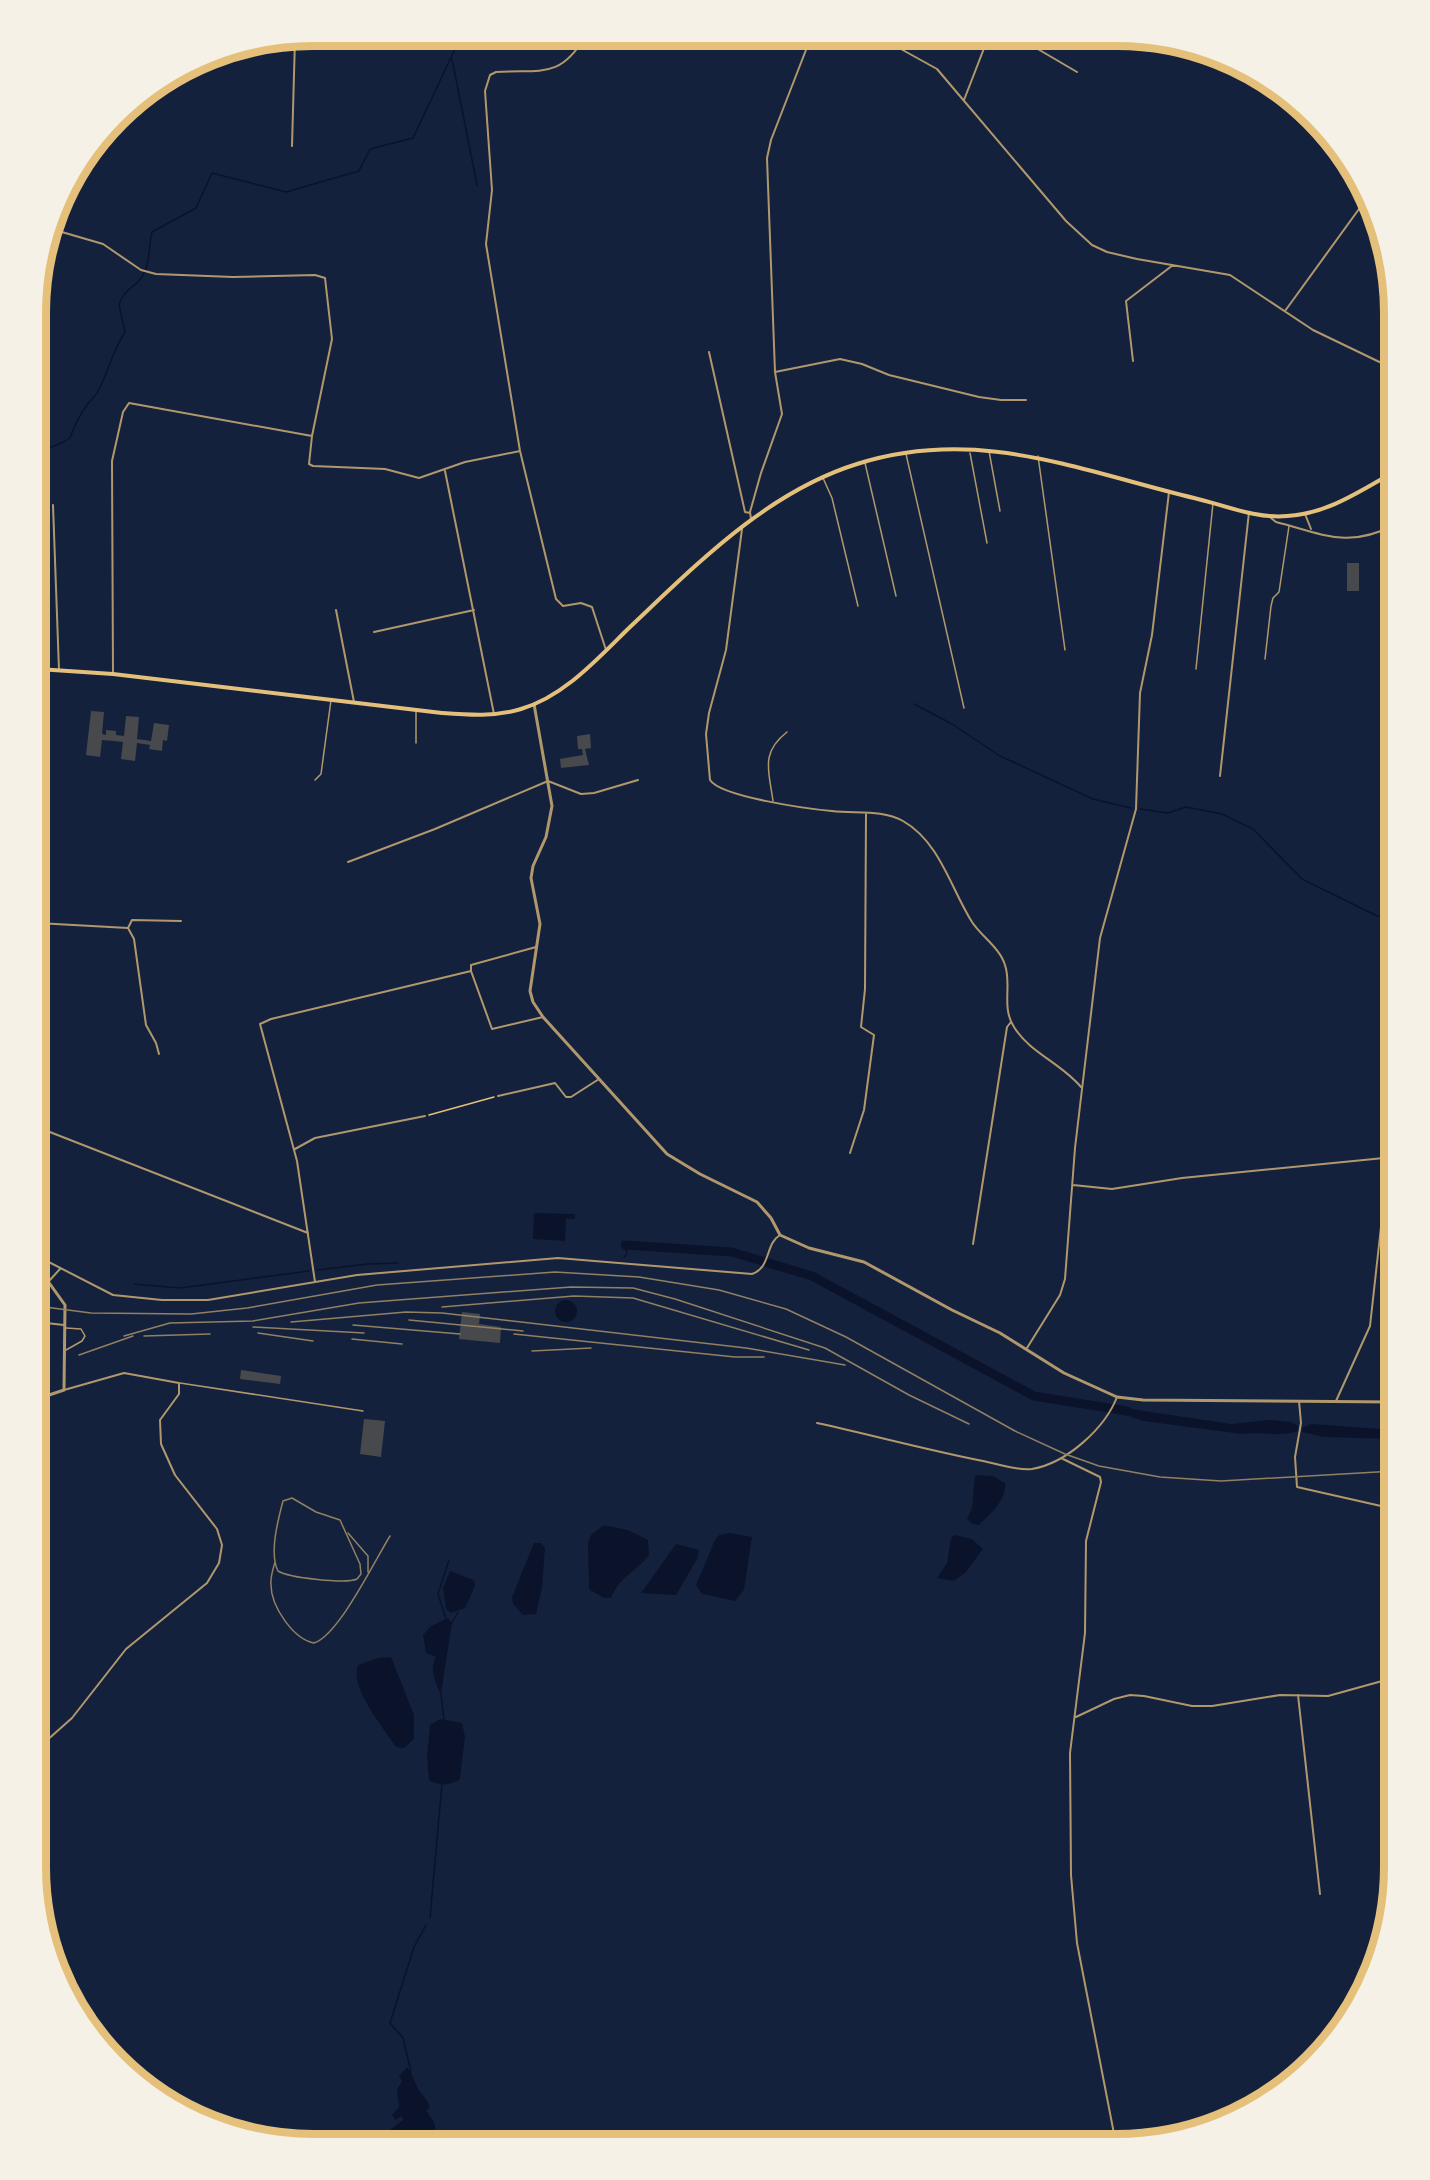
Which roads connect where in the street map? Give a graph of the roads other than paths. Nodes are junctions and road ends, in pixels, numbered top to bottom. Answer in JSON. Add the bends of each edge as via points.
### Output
{"nodes":[{"id":1,"x":580,"y":46,"type":"edge"},
{"id":2,"x":808,"y":46,"type":"edge"},
{"id":3,"x":897,"y":46,"type":"edge"},
{"id":4,"x":985,"y":46,"type":"edge"},
{"id":5,"x":1033,"y":46,"type":"edge"},
{"id":6,"x":295,"y":47,"type":"edge"},
{"id":7,"x":1077,"y":72,"type":"dead end"},
{"id":8,"x":964,"y":100,"type":"junction"},
{"id":9,"x":292,"y":146,"type":"dead end"},
{"id":10,"x":1361,"y":207,"type":"edge"},
{"id":11,"x":60,"y":231,"type":"edge"},
{"id":12,"x":1173,"y":265,"type":"junction"},
{"id":13,"x":1285,"y":311,"type":"junction"},
{"id":14,"x":709,"y":351,"type":"dead end"},
{"id":15,"x":1132,"y":361,"type":"dead end"},
{"id":16,"x":1384,"y":364,"type":"edge"},
{"id":17,"x":775,"y":372,"type":"junction"},
{"id":18,"x":1026,"y":399,"type":"dead end"},
{"id":19,"x":312,"y":436,"type":"junction"},
{"id":20,"x":970,"y":449,"type":"junction"},
{"id":21,"x":989,"y":451,"type":"junction"},
{"id":22,"x":520,"y":452,"type":"junction"},
{"id":23,"x":905,"y":453,"type":"junction"},
{"id":24,"x":1038,"y":456,"type":"junction"},
{"id":25,"x":865,"y":462,"type":"junction"},
{"id":26,"x":445,"y":471,"type":"junction"},
{"id":27,"x":823,"y":477,"type":"junction"},
{"id":28,"x":1384,"y":478,"type":"edge"},
{"id":29,"x":1169,"y":492,"type":"junction"},
{"id":30,"x":1213,"y":502,"type":"junction"},
{"id":31,"x":53,"y":505,"type":"dead end"},
{"id":32,"x":1000,"y":511,"type":"dead end"},
{"id":33,"x":1249,"y":512,"type":"junction"},
{"id":34,"x":750,"y":513,"type":"junction"},
{"id":35,"x":1305,"y":514,"type":"junction"},
{"id":36,"x":1270,"y":516,"type":"junction"},
{"id":37,"x":752,"y":519,"type":"junction"},
{"id":38,"x":1289,"y":525,"type":"junction"},
{"id":39,"x":742,"y":527,"type":"junction"},
{"id":40,"x":1384,"y":530,"type":"edge"},
{"id":41,"x":1313,"y":531,"type":"junction"},
{"id":42,"x":987,"y":543,"type":"dead end"},
{"id":43,"x":896,"y":596,"type":"dead end"},
{"id":44,"x":858,"y":606,"type":"dead end"},
{"id":45,"x":336,"y":610,"type":"dead end"},
{"id":46,"x":474,"y":610,"type":"junction"},
{"id":47,"x":374,"y":632,"type":"dead end"},
{"id":48,"x":606,"y":650,"type":"junction"},
{"id":49,"x":1065,"y":650,"type":"dead end"},
{"id":50,"x":1265,"y":659,"type":"dead end"},
{"id":51,"x":46,"y":669,"type":"edge"},
{"id":52,"x":1196,"y":669,"type":"dead end"},
{"id":53,"x":59,"y":670,"type":"junction"},
{"id":54,"x":113,"y":674,"type":"junction"},
{"id":55,"x":331,"y":700,"type":"junction"},
{"id":56,"x":354,"y":702,"type":"junction"},
{"id":57,"x":534,"y":704,"type":"junction"},
{"id":58,"x":964,"y":708,"type":"dead end"},
{"id":59,"x":416,"y":710,"type":"junction"},
{"id":60,"x":494,"y":714,"type":"junction"},
{"id":61,"x":787,"y":732,"type":"dead end"},
{"id":62,"x":416,"y":743,"type":"dead end"},
{"id":63,"x":1220,"y":776,"type":"dead end"},
{"id":64,"x":315,"y":780,"type":"dead end"},
{"id":65,"x":638,"y":780,"type":"dead end"},
{"id":66,"x":548,"y":782,"type":"junction"},
{"id":67,"x":774,"y":802,"type":"junction"},
{"id":68,"x":866,"y":813,"type":"junction"},
{"id":69,"x":348,"y":862,"type":"dead end"},
{"id":70,"x":181,"y":921,"type":"dead end"},
{"id":71,"x":46,"y":923,"type":"edge"},
{"id":72,"x":128,"y":928,"type":"junction"},
{"id":73,"x":537,"y":947,"type":"junction"},
{"id":74,"x":471,"y":971,"type":"junction"},
{"id":75,"x":543,"y":1017,"type":"junction"},
{"id":76,"x":1011,"y":1022,"type":"junction"},
{"id":77,"x":159,"y":1054,"type":"dead end"},
{"id":78,"x":598,"y":1079,"type":"junction"},
{"id":79,"x":1081,"y":1087,"type":"junction"},
{"id":80,"x":498,"y":1096,"type":"road end"},
{"id":81,"x":425,"y":1116,"type":"road end"},
{"id":82,"x":46,"y":1131,"type":"edge"},
{"id":83,"x":294,"y":1149,"type":"junction"},
{"id":84,"x":850,"y":1153,"type":"dead end"},
{"id":85,"x":1384,"y":1158,"type":"edge"},
{"id":86,"x":1073,"y":1185,"type":"junction"},
{"id":87,"x":1384,"y":1195,"type":"edge"},
{"id":88,"x":308,"y":1233,"type":"junction"},
{"id":89,"x":780,"y":1235,"type":"junction"},
{"id":90,"x":973,"y":1244,"type":"dead end"},
{"id":91,"x":46,"y":1261,"type":"edge"},
{"id":92,"x":60,"y":1269,"type":"junction"},
{"id":93,"x":46,"y":1277,"type":"edge"},
{"id":94,"x":49,"y":1281,"type":"junction"},
{"id":95,"x":315,"y":1282,"type":"junction"},
{"id":96,"x":46,"y":1323,"type":"edge"},
{"id":97,"x":66,"y":1326,"type":"junction"},
{"id":98,"x":1026,"y":1348,"type":"junction"},
{"id":99,"x":65,"y":1350,"type":"junction"},
{"id":100,"x":180,"y":1383,"type":"junction"},
{"id":101,"x":64,"y":1390,"type":"junction"},
{"id":102,"x":46,"y":1397,"type":"edge"},
{"id":103,"x":1117,"y":1397,"type":"junction"},
{"id":104,"x":1299,"y":1401,"type":"junction"},
{"id":105,"x":1336,"y":1401,"type":"junction"},
{"id":106,"x":1384,"y":1402,"type":"edge"},
{"id":107,"x":363,"y":1411,"type":"dead end"},
{"id":108,"x":817,"y":1423,"type":"dead end"},
{"id":109,"x":1061,"y":1458,"type":"junction"},
{"id":110,"x":1384,"y":1508,"type":"edge"},
{"id":111,"x":1384,"y":1681,"type":"edge"},
{"id":112,"x":1298,"y":1695,"type":"junction"},
{"id":113,"x":1076,"y":1716,"type":"junction"},
{"id":114,"x":46,"y":1741,"type":"edge"},
{"id":115,"x":1320,"y":1894,"type":"dead end"},
{"id":116,"x":1114,"y":2134,"type":"edge"}],
"edges":[{"from":1,"to":22,"type":"street","via":[[565,63],[536,71],[492,73],[485,91],[492,190],[486,244]]},
{"from":2,"to":17,"type":"street","via":[[767,158]]},
{"from":3,"to":8,"type":"street","via":[[930,63]]},
{"from":4,"to":8,"type":"street"},
{"from":5,"to":7,"type":"street"},
{"from":6,"to":9,"type":"street"},
{"from":8,"to":12,"type":"street","via":[[1083,238],[1107,252]]},
{"from":10,"to":13,"type":"street"},
{"from":11,"to":19,"type":"street","via":[[103,244],[147,273],[325,278],[332,339]]},
{"from":12,"to":13,"type":"street","via":[[1230,275]]},
{"from":12,"to":15,"type":"street","via":[[1126,301]]},
{"from":13,"to":16,"type":"street","via":[[1313,330]]},
{"from":14,"to":34,"type":"street","via":[[745,512]]},
{"from":17,"to":18,"type":"street","via":[[840,359],[979,397]]},
{"from":17,"to":34,"type":"street","via":[[782,414]]},
{"from":19,"to":26,"type":"street","via":[[308,458],[313,466],[385,469],[412,478]]},
{"from":19,"to":54,"type":"street","via":[[178,410],[125,405],[112,461]]},
{"from":20,"to":21,"type":"main road"},
{"from":20,"to":23,"type":"main road"},
{"from":20,"to":42,"type":"lane"},
{"from":21,"to":24,"type":"main road"},
{"from":21,"to":32,"type":"lane"},
{"from":22,"to":26,"type":"street","via":[[465,462]]},
{"from":22,"to":48,"type":"street","via":[[556,599],[563,606],[581,603],[592,607]]},
{"from":23,"to":25,"type":"main road"},
{"from":23,"to":58,"type":"lane"},
{"from":24,"to":29,"type":"main road"},
{"from":24,"to":49,"type":"lane"},
{"from":25,"to":27,"type":"main road"},
{"from":25,"to":43,"type":"lane"},
{"from":26,"to":46,"type":"street"},
{"from":27,"to":37,"type":"main road","via":[[795,490]]},
{"from":27,"to":44,"type":"lane","via":[[832,498]]},
{"from":28,"to":35,"type":"main road","via":[[1340,502]]},
{"from":29,"to":30,"type":"main road"},
{"from":29,"to":79,"type":"street","via":[[1152,635],[1140,693],[1136,809],[1100,938]]},
{"from":30,"to":33,"type":"main road"},
{"from":30,"to":52,"type":"lane"},
{"from":31,"to":53,"type":"street"},
{"from":33,"to":36,"type":"main road"},
{"from":33,"to":63,"type":"street"},
{"from":34,"to":37,"type":"street"},
{"from":35,"to":36,"type":"main road"},
{"from":35,"to":41,"type":"street"},
{"from":36,"to":38,"type":"street"},
{"from":37,"to":39,"type":"main road"},
{"from":38,"to":41,"type":"street"},
{"from":38,"to":50,"type":"lane","via":[[1279,592],[1271,606]]},
{"from":39,"to":48,"type":"main road"},
{"from":39,"to":67,"type":"street","via":[[726,650],[707,723],[708,770],[713,785]]},
{"from":40,"to":41,"type":"street","via":[[1371,537],[1347,539]]},
{"from":45,"to":56,"type":"street"},
{"from":46,"to":47,"type":"street"},
{"from":46,"to":60,"type":"street"},
{"from":48,"to":57,"type":"main road","via":[[562,689]]},
{"from":51,"to":53,"type":"main road"},
{"from":53,"to":54,"type":"main road"},
{"from":54,"to":55,"type":"main road"},
{"from":55,"to":56,"type":"main road"},
{"from":55,"to":64,"type":"lane","via":[[321,774]]},
{"from":56,"to":59,"type":"main road"},
{"from":57,"to":60,"type":"main road"},
{"from":57,"to":66,"type":"street"},
{"from":59,"to":60,"type":"main road"},
{"from":59,"to":62,"type":"lane"},
{"from":61,"to":67,"type":"lane","via":[[776,741],[768,760]]},
{"from":65,"to":66,"type":"street","via":[[594,794],[580,794]]},
{"from":66,"to":69,"type":"street"},
{"from":66,"to":73,"type":"street","via":[[551,817],[531,875],[540,919]]},
{"from":67,"to":68,"type":"street"},
{"from":68,"to":76,"type":"street","via":[[884,814],[904,822],[933,850],[971,920],[1003,959]]},
{"from":68,"to":84,"type":"street","via":[[865,990],[861,1027],[874,1035],[864,1110]]},
{"from":70,"to":72,"type":"street","via":[[132,920]]},
{"from":71,"to":72,"type":"street"},
{"from":72,"to":77,"type":"street","via":[[134,939],[146,1025]]},
{"from":73,"to":74,"type":"street","via":[[471,965]]},
{"from":73,"to":75,"type":"street","via":[[530,991]]},
{"from":74,"to":75,"type":"street","via":[[492,1029]]},
{"from":74,"to":83,"type":"street","via":[[260,1024]]},
{"from":75,"to":78,"type":"street"},
{"from":76,"to":79,"type":"street","via":[[1025,1043],[1069,1072]]},
{"from":76,"to":90,"type":"street","via":[[1007,1027]]},
{"from":78,"to":80,"type":"street","via":[[571,1097],[566,1097],[555,1083]]},
{"from":78,"to":89,"type":"street","via":[[667,1154],[757,1202]]},
{"from":79,"to":86,"type":"street"},
{"from":81,"to":83,"type":"street","via":[[323,1136]]},
{"from":82,"to":88,"type":"street"},
{"from":83,"to":88,"type":"street"},
{"from":85,"to":86,"type":"street","via":[[1182,1178],[1112,1189]]},
{"from":86,"to":98,"type":"street","via":[[1065,1279],[1060,1296]]},
{"from":87,"to":105,"type":"street","via":[[1370,1326]]},
{"from":88,"to":95,"type":"street"},
{"from":89,"to":95,"type":"street","via":[[774,1239],[758,1272],[745,1274],[558,1258],[361,1274]]},
{"from":89,"to":98,"type":"street","via":[[809,1248],[864,1262]]},
{"from":91,"to":92,"type":"street"},
{"from":92,"to":94,"type":"street"},
{"from":92,"to":95,"type":"street","via":[[101,1290],[137,1299],[208,1300]]},
{"from":93,"to":94,"type":"street"},
{"from":94,"to":97,"type":"street","via":[[64,1303]]},
{"from":96,"to":97,"type":"street"},
{"from":97,"to":99,"type":"street"},
{"from":97,"to":99,"type":"lane","via":[[81,1329],[85,1336]]},
{"from":98,"to":103,"type":"street","via":[[1064,1373]]},
{"from":99,"to":101,"type":"street"},
{"from":100,"to":101,"type":"street","via":[[124,1373]]},
{"from":100,"to":107,"type":"lane"},
{"from":100,"to":114,"type":"street","via":[[178,1394],[160,1419],[161,1444],[175,1475],[217,1529],[222,1545],[219,1563],[207,1582],[126,1649],[72,1718]]},
{"from":101,"to":102,"type":"street"},
{"from":103,"to":104,"type":"street"},
{"from":103,"to":109,"type":"street","via":[[1110,1413]]},
{"from":104,"to":105,"type":"street"},
{"from":104,"to":110,"type":"street","via":[[1297,1487]]},
{"from":105,"to":106,"type":"street"},
{"from":108,"to":109,"type":"street","via":[[1020,1468],[1031,1469]]},
{"from":109,"to":113,"type":"street","via":[[1100,1477],[1101,1482],[1086,1541],[1086,1600]]},
{"from":111,"to":112,"type":"street","via":[[1338,1694]]},
{"from":112,"to":113,"type":"street","via":[[1192,1706],[1130,1695]]},
{"from":112,"to":115,"type":"street"},
{"from":113,"to":116,"type":"street","via":[[1070,1753],[1071,1875],[1076,1932]]}]}
